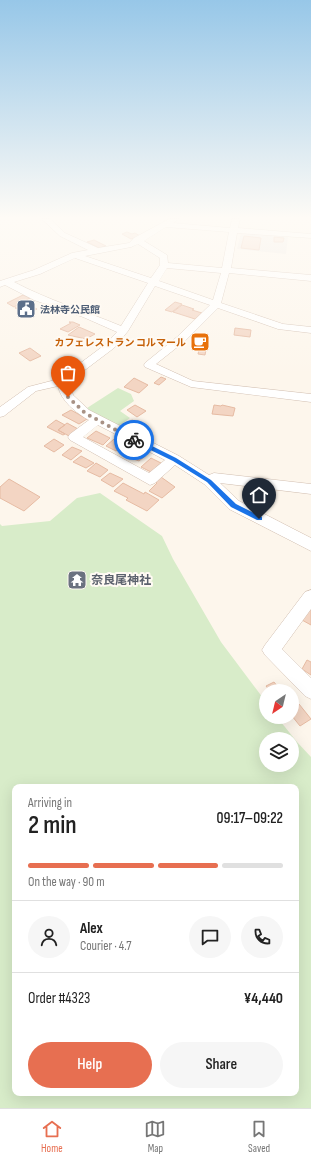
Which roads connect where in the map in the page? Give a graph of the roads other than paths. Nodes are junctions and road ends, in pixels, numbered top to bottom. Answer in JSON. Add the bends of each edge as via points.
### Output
{"nodes":[{"id":1,"x":226,"y":270,"type":"edge"},
{"id":2,"x":40,"y":271,"type":"edge"},
{"id":3,"x":120,"y":271,"type":"edge"},
{"id":4,"x":161,"y":271,"type":"edge"},
{"id":5,"x":234,"y":271,"type":"edge"},
{"id":6,"x":311,"y":278,"type":"edge"},
{"id":7,"x":3,"y":283,"type":"edge"},
{"id":8,"x":154,"y":283,"type":"junction"},
{"id":9,"x":216,"y":304,"type":"junction"},
{"id":10,"x":311,"y":330,"type":"edge"},
{"id":11,"x":123,"y":331,"type":"junction"},
{"id":12,"x":63,"y":381,"type":"junction"},
{"id":13,"x":311,"y":398,"type":"edge"},
{"id":14,"x":0,"y":413,"type":"edge"},
{"id":15,"x":97,"y":420,"type":"junction"},
{"id":16,"x":174,"y":459,"type":"junction"},
{"id":17,"x":209,"y":481,"type":"junction"},
{"id":18,"x":311,"y":489,"type":"edge"},
{"id":19,"x":311,"y":545,"type":"edge"},
{"id":20,"x":311,"y":597,"type":"edge"},
{"id":21,"x":311,"y":690,"type":"edge"}],
"edges":[{"from":1,"to":9,"type":"street"},
{"from":2,"to":7,"type":"street"},
{"from":3,"to":8,"type":"street"},
{"from":4,"to":8,"type":"street"},
{"from":5,"to":6,"type":"street"},
{"from":7,"to":11,"type":"street"},
{"from":8,"to":9,"type":"street"},
{"from":8,"to":11,"type":"street"},
{"from":9,"to":10,"type":"street","via":[[282,327]]},
{"from":9,"to":13,"type":"street","via":[[150,365],[191,384]]},
{"from":11,"to":12,"type":"street","via":[[110,346]]},
{"from":12,"to":14,"type":"street","via":[[32,389]]},
{"from":12,"to":15,"type":"street","via":[[68,397]]},
{"from":15,"to":16,"type":"street"},
{"from":15,"to":16,"type":"street","via":[[74,437],[150,480]]},
{"from":16,"to":17,"type":"street"},
{"from":17,"to":18,"type":"street","via":[[214,478]]},
{"from":17,"to":19,"type":"street","via":[[234,505]]},
{"from":20,"to":21,"type":"street","via":[[271,650]]}]}
